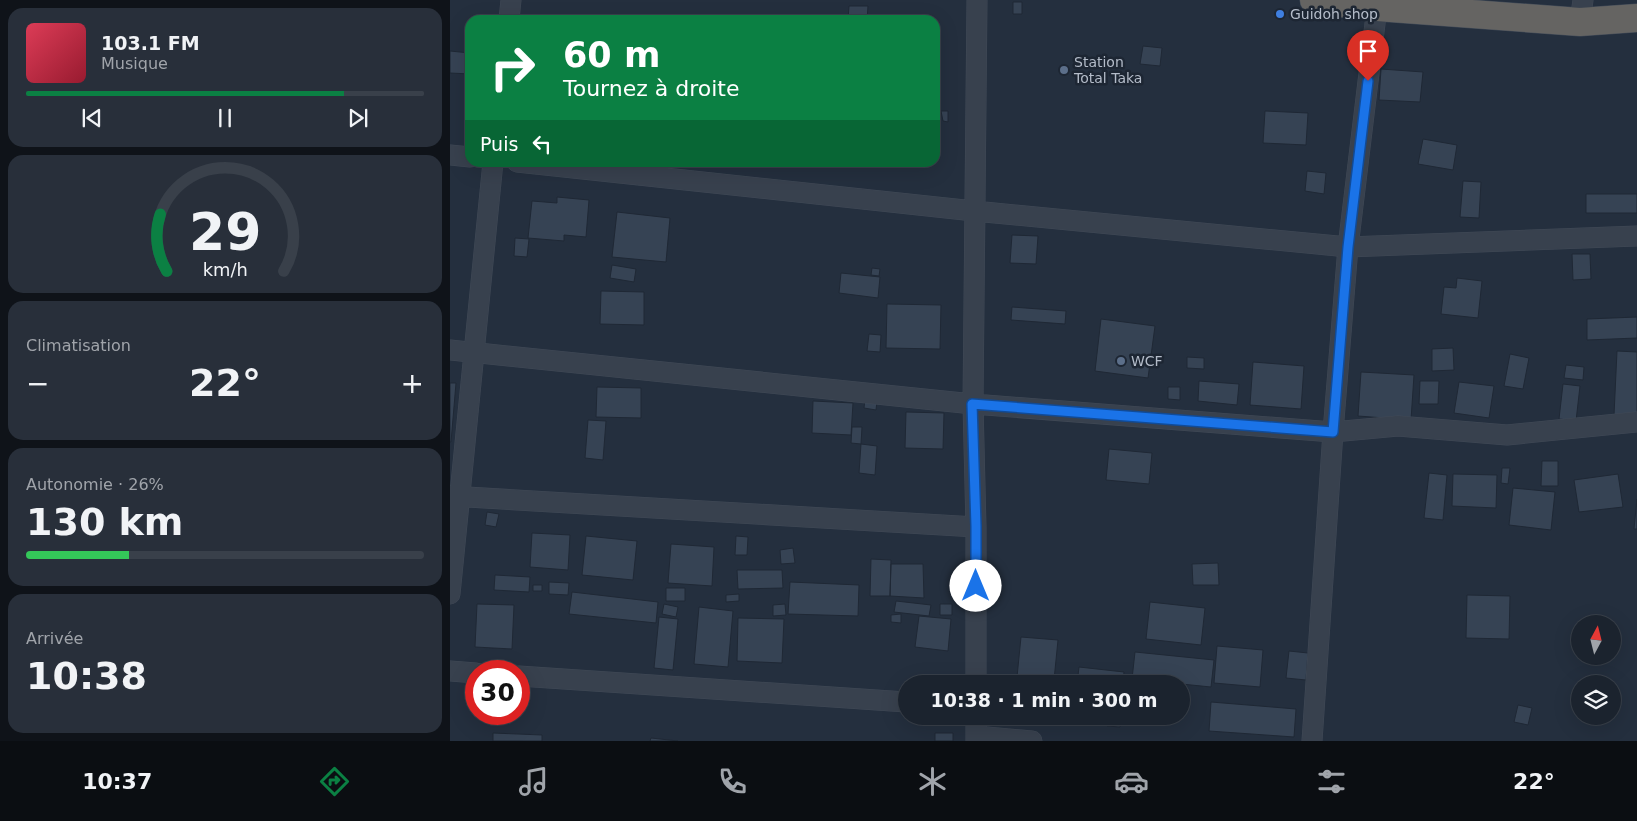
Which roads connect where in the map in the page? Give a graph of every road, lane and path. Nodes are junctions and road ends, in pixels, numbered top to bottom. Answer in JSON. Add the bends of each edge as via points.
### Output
{"nodes":[{"id":1,"x":511,"y":0,"type":"edge"},
{"id":2,"x":977,"y":0,"type":"edge"},
{"id":3,"x":1314,"y":0,"type":"edge"},
{"id":4,"x":1377,"y":7,"type":"junction"},
{"id":5,"x":1582,"y":11,"type":"edge"},
{"id":6,"x":510,"y":15,"type":"edge"},
{"id":7,"x":1637,"y":18,"type":"edge"},
{"id":8,"x":450,"y":155,"type":"edge"},
{"id":9,"x":465,"y":156,"type":"edge"},
{"id":10,"x":493,"y":167,"type":"edge"},
{"id":11,"x":564,"y":167,"type":"edge"},
{"id":12,"x":974,"y":211,"type":"junction"},
{"id":13,"x":1637,"y":236,"type":"edge"},
{"id":14,"x":1348,"y":247,"type":"junction"},
{"id":15,"x":450,"y":350,"type":"edge"},
{"id":16,"x":474,"y":353,"type":"junction"},
{"id":17,"x":972,"y":404,"type":"junction"},
{"id":18,"x":1637,"y":422,"type":"edge"},
{"id":19,"x":1333,"y":432,"type":"junction"},
{"id":20,"x":455,"y":496,"type":"edge"},
{"id":21,"x":976,"y":526,"type":"junction"},
{"id":22,"x":450,"y":594,"type":"edge"},
{"id":23,"x":450,"y":672,"type":"edge"},
{"id":24,"x":465,"y":673,"type":"edge"},
{"id":25,"x":976,"y":675,"type":"edge"},
{"id":26,"x":530,"y":677,"type":"edge"},
{"id":27,"x":898,"y":701,"type":"edge"},
{"id":28,"x":976,"y":725,"type":"edge"},
{"id":29,"x":976,"y":739,"type":"edge"},
{"id":30,"x":1032,"y":741,"type":"edge"},
{"id":31,"x":1312,"y":741,"type":"edge"}],
"edges":[{"from":1,"to":6,"type":"street"},
{"from":2,"to":12,"type":"street"},
{"from":3,"to":4,"type":"highway"},
{"from":4,"to":5,"type":"highway"},
{"from":4,"to":14,"type":"street"},
{"from":5,"to":7,"type":"highway"},
{"from":8,"to":9,"type":"street"},
{"from":10,"to":16,"type":"street"},
{"from":11,"to":12,"type":"street"},
{"from":12,"to":14,"type":"street"},
{"from":12,"to":17,"type":"street"},
{"from":13,"to":14,"type":"street"},
{"from":14,"to":19,"type":"street"},
{"from":15,"to":16,"type":"street"},
{"from":16,"to":17,"type":"street"},
{"from":16,"to":20,"type":"street"},
{"from":17,"to":19,"type":"street"},
{"from":17,"to":21,"type":"street"},
{"from":18,"to":19,"type":"street","via":[[1507,435],[1398,426]]},
{"from":19,"to":31,"type":"street"},
{"from":20,"to":21,"type":"street"},
{"from":20,"to":22,"type":"street"},
{"from":21,"to":25,"type":"street"},
{"from":23,"to":24,"type":"street"},
{"from":26,"to":27,"type":"street"},
{"from":28,"to":29,"type":"street"},
{"from":29,"to":30,"type":"street"}]}
